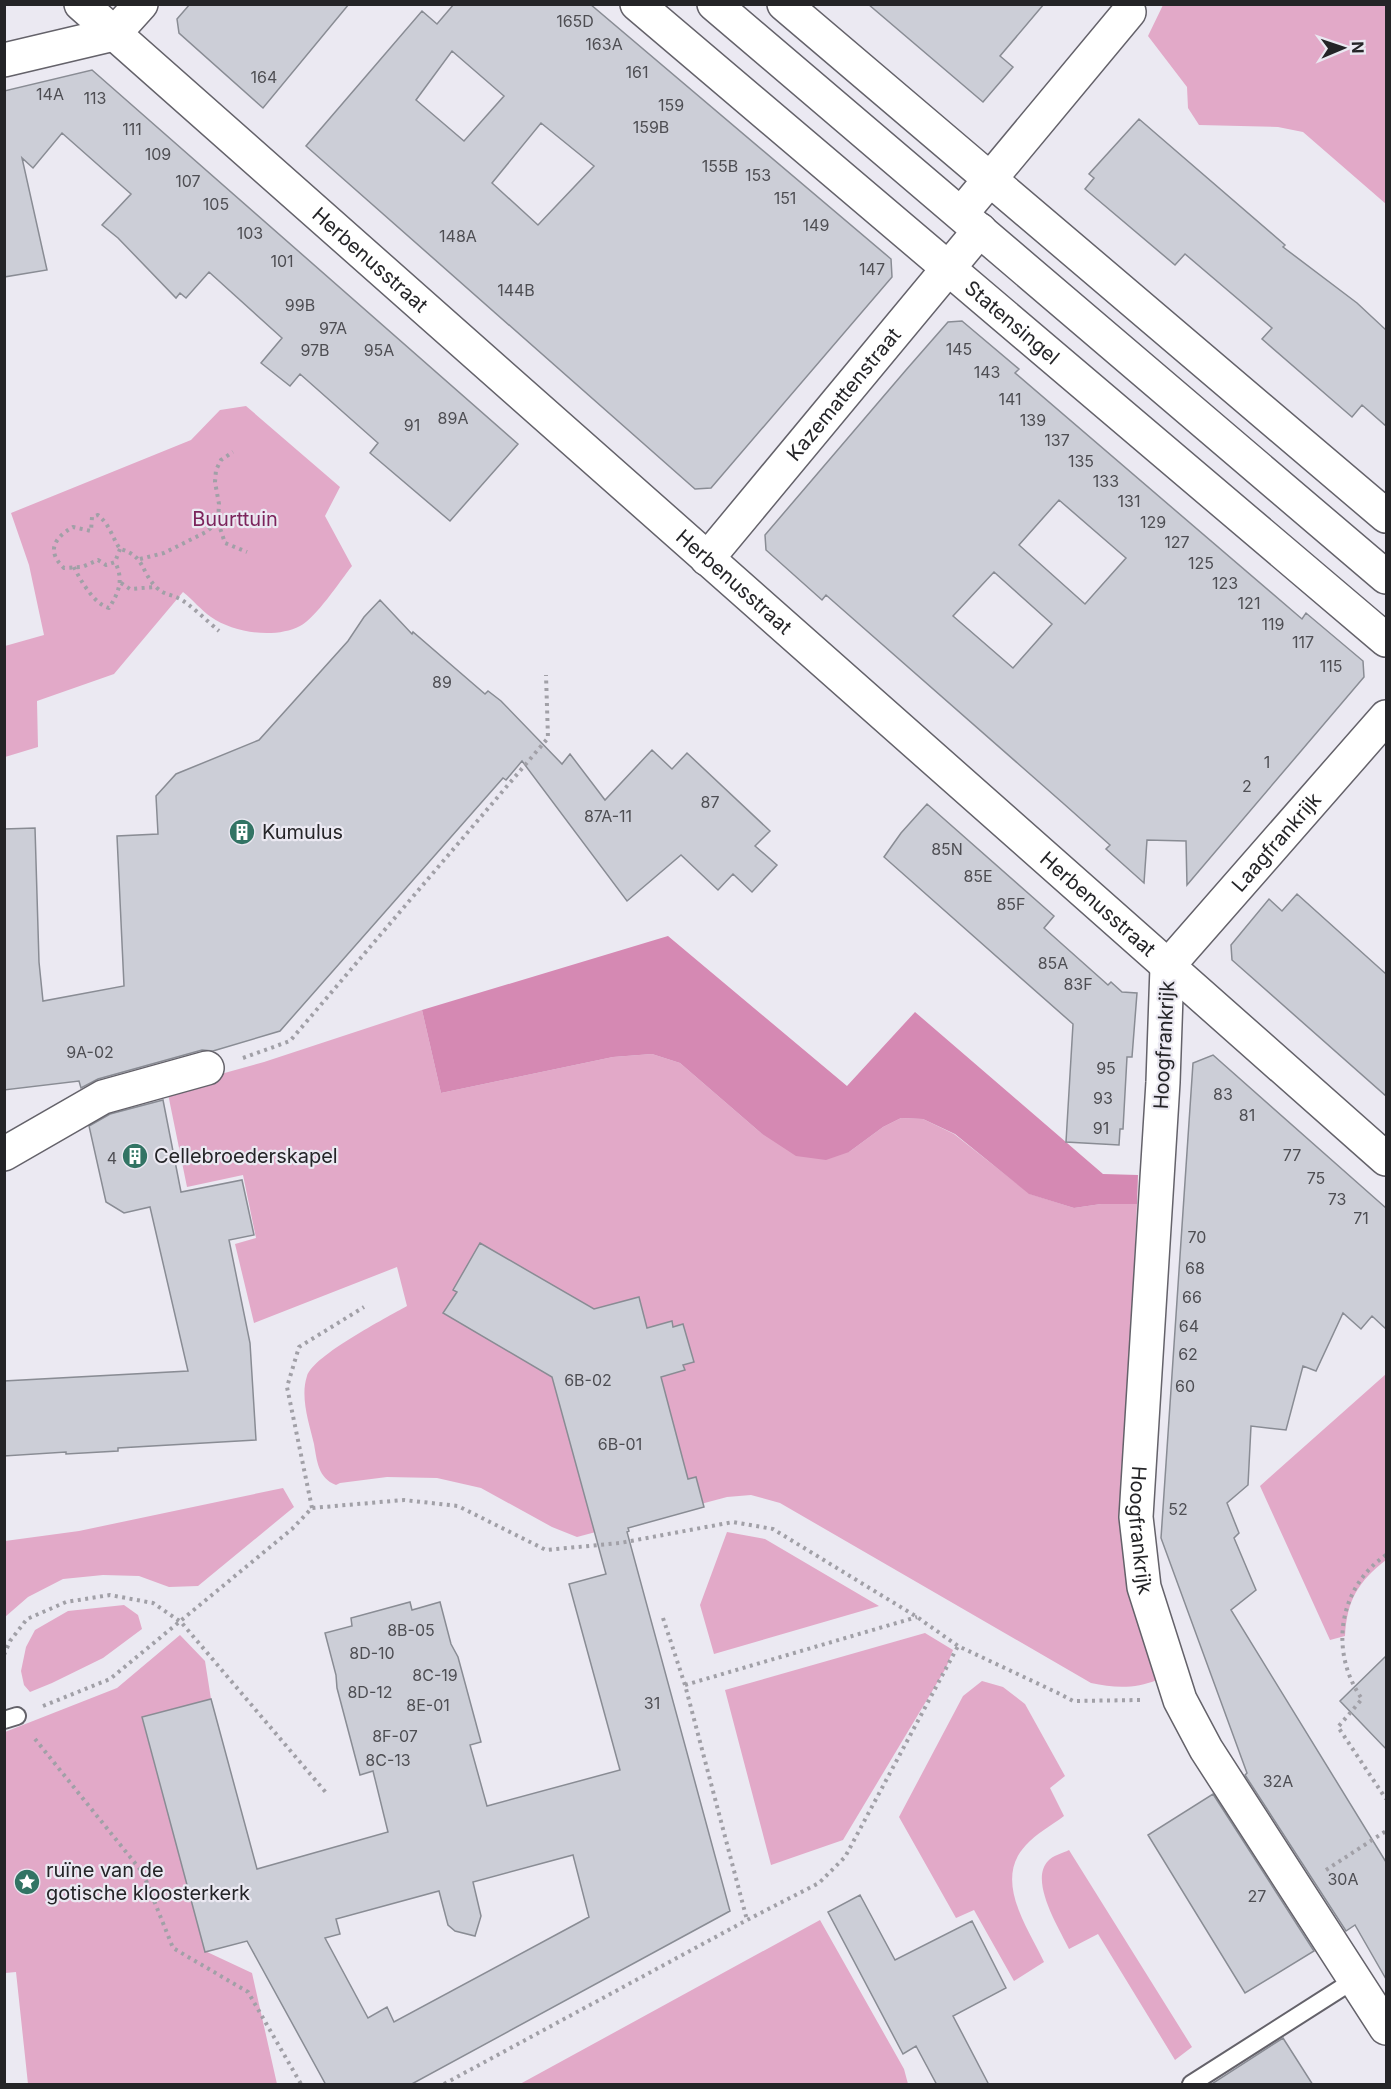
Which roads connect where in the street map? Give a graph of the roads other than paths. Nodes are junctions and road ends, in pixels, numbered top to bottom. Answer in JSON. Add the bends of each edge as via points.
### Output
{"nodes":[{"id":1,"x":81,"y":4,"type":"edge"},
{"id":2,"x":141,"y":4,"type":"edge"},
{"id":3,"x":637,"y":4,"type":"edge"},
{"id":4,"x":714,"y":4,"type":"edge"},
{"id":5,"x":783,"y":4,"type":"edge"},
{"id":6,"x":1129,"y":12,"type":"dead end"},
{"id":7,"x":114,"y":34,"type":"junction"},
{"id":8,"x":4,"y":60,"type":"edge"},
{"id":9,"x":989,"y":179,"type":"junction"},
{"id":10,"x":970,"y":222,"type":"junction"},
{"id":11,"x":947,"y":269,"type":"junction"},
{"id":12,"x":1386,"y":516,"type":"edge"},
{"id":13,"x":707,"y":558,"type":"junction"},
{"id":14,"x":1386,"y":577,"type":"edge"},
{"id":15,"x":1386,"y":640,"type":"edge"},
{"id":16,"x":1386,"y":717,"type":"edge"},
{"id":17,"x":1167,"y":967,"type":"junction"},
{"id":18,"x":207,"y":1068,"type":"dead end"},
{"id":19,"x":4,"y":1154,"type":"edge"},
{"id":20,"x":1386,"y":1160,"type":"edge"},
{"id":21,"x":1354,"y":1980,"type":"junction"},
{"id":22,"x":1386,"y":2028,"type":"edge"},
{"id":23,"x":1191,"y":2085,"type":"edge"}],
"edges":[{"from":1,"to":7,"type":"street","name":"Herbenusstraat"},
{"from":2,"to":7,"type":"street"},
{"from":3,"to":11,"type":"street","name":"Statensingel"},
{"from":4,"to":10,"type":"street"},
{"from":5,"to":9,"type":"street"},
{"from":6,"to":9,"type":"street","name":"Kazemattenstraat"},
{"from":7,"to":8,"type":"street"},
{"from":7,"to":13,"type":"street","name":"Herbenusstraat"},
{"from":9,"to":10,"type":"street","name":"Kazemattenstraat"},
{"from":9,"to":12,"type":"street"},
{"from":10,"to":11,"type":"street","name":"Kazemattenstraat"},
{"from":10,"to":14,"type":"street"},
{"from":11,"to":13,"type":"street","name":"Kazemattenstraat"},
{"from":11,"to":15,"type":"street","name":"Statensingel"},
{"from":13,"to":17,"type":"street","name":"Herbenusstraat"},
{"from":16,"to":17,"type":"street","name":"Laagfrankrijk"},
{"from":17,"to":20,"type":"street","name":"Herbenusstraat"},
{"from":17,"to":21,"type":"street","name":"Hoogfrankrijk","via":[[1136,1517],[1144,1587],[1180,1700],[1206,1749]]},
{"from":18,"to":19,"type":"street","via":[[103,1097]]},
{"from":21,"to":22,"type":"street","name":"Hoogfrankrijk"},
{"from":21,"to":23,"type":"lane"}]}
